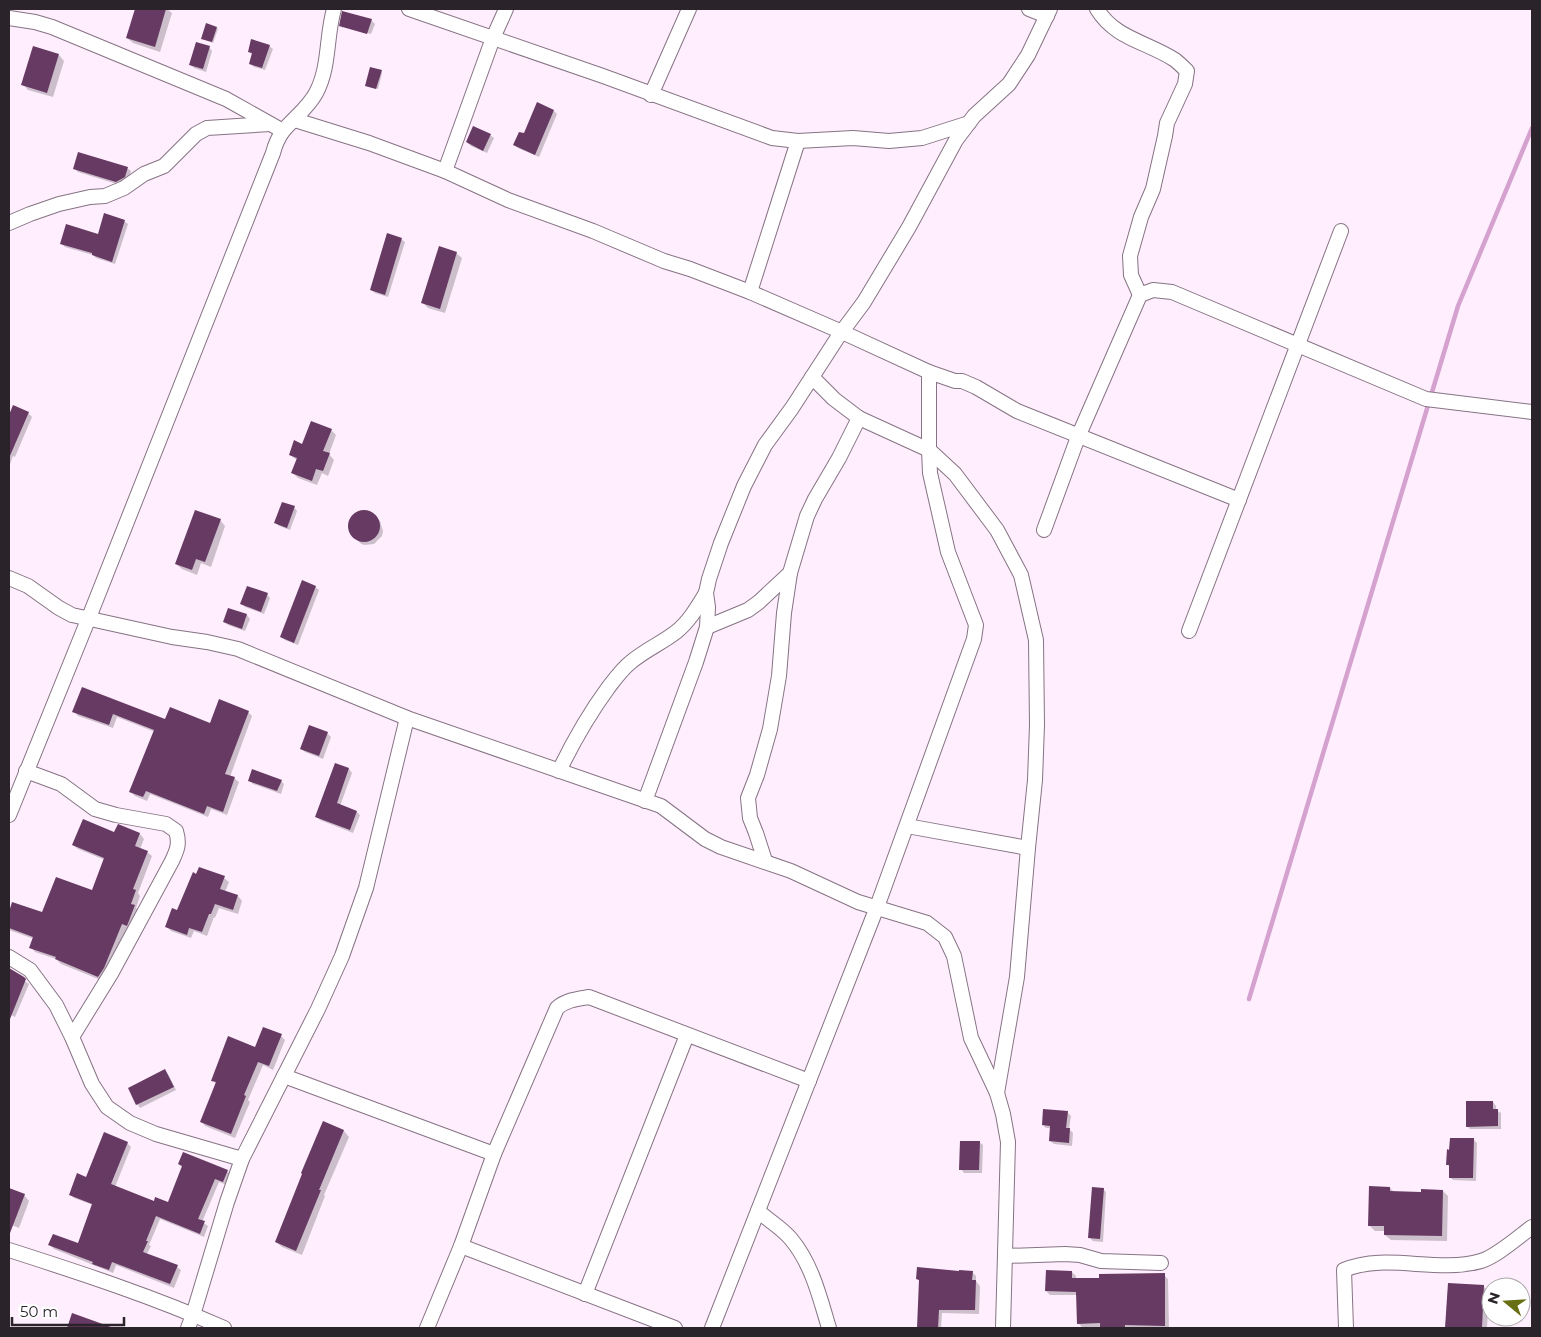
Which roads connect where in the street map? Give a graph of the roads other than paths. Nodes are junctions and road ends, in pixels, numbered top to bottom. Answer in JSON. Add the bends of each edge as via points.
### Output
{"nodes":[{"id":1,"x":334,"y":9,"type":"edge"},
{"id":2,"x":408,"y":9,"type":"edge"},
{"id":3,"x":506,"y":9,"type":"edge"},
{"id":4,"x":690,"y":9,"type":"edge"},
{"id":5,"x":1029,"y":9,"type":"edge"},
{"id":6,"x":1097,"y":9,"type":"edge"},
{"id":7,"x":1048,"y":12,"type":"edge"},
{"id":8,"x":12,"y":18,"type":"edge"},
{"id":9,"x":492,"y":38,"type":"junction"},
{"id":10,"x":651,"y":95,"type":"junction"},
{"id":11,"x":295,"y":120,"type":"junction"},
{"id":12,"x":270,"y":124,"type":"junction"},
{"id":13,"x":968,"y":124,"type":"junction"},
{"id":14,"x":282,"y":132,"type":"junction"},
{"id":15,"x":798,"y":142,"type":"junction"},
{"id":16,"x":445,"y":171,"type":"junction"},
{"id":17,"x":9,"y":222,"type":"edge"},
{"id":18,"x":1341,"y":231,"type":"dead end"},
{"id":19,"x":750,"y":292,"type":"junction"},
{"id":20,"x":1140,"y":295,"type":"junction"},
{"id":21,"x":842,"y":332,"type":"junction"},
{"id":22,"x":1298,"y":346,"type":"junction"},
{"id":23,"x":929,"y":372,"type":"junction"},
{"id":24,"x":812,"y":377,"type":"junction"},
{"id":25,"x":1532,"y":412,"type":"edge"},
{"id":26,"x":859,"y":418,"type":"junction"},
{"id":27,"x":1078,"y":436,"type":"junction"},
{"id":28,"x":929,"y":450,"type":"junction"},
{"id":29,"x":1238,"y":500,"type":"junction"},
{"id":30,"x":1044,"y":530,"type":"dead end"},
{"id":31,"x":790,"y":573,"type":"junction"},
{"id":32,"x":9,"y":578,"type":"edge"},
{"id":33,"x":706,"y":593,"type":"junction"},
{"id":34,"x":88,"y":620,"type":"junction"},
{"id":35,"x":708,"y":627,"type":"junction"},
{"id":36,"x":1189,"y":631,"type":"dead end"},
{"id":37,"x":407,"y":718,"type":"junction"},
{"id":38,"x":559,"y":770,"type":"junction"},
{"id":39,"x":26,"y":771,"type":"junction"},
{"id":40,"x":645,"y":801,"type":"junction"},
{"id":41,"x":9,"y":814,"type":"edge"},
{"id":42,"x":907,"y":826,"type":"junction"},
{"id":43,"x":1028,"y":848,"type":"junction"},
{"id":44,"x":764,"y":861,"type":"junction"},
{"id":45,"x":877,"y":907,"type":"junction"},
{"id":46,"x":9,"y":956,"type":"edge"},
{"id":47,"x":687,"y":1035,"type":"junction"},
{"id":48,"x":72,"y":1037,"type":"junction"},
{"id":49,"x":284,"y":1076,"type":"junction"},
{"id":50,"x":809,"y":1081,"type":"junction"},
{"id":51,"x":996,"y":1093,"type":"junction"},
{"id":52,"x":494,"y":1154,"type":"junction"},
{"id":53,"x":242,"y":1160,"type":"junction"},
{"id":54,"x":758,"y":1211,"type":"junction"},
{"id":55,"x":1532,"y":1227,"type":"edge"},
{"id":56,"x":461,"y":1246,"type":"junction"},
{"id":57,"x":9,"y":1250,"type":"edge"},
{"id":58,"x":1004,"y":1256,"type":"junction"},
{"id":59,"x":1161,"y":1263,"type":"dead end"},
{"id":60,"x":585,"y":1294,"type":"junction"},
{"id":61,"x":193,"y":1315,"type":"junction"},
{"id":62,"x":188,"y":1328,"type":"edge"},
{"id":63,"x":224,"y":1328,"type":"edge"},
{"id":64,"x":427,"y":1328,"type":"edge"},
{"id":65,"x":675,"y":1328,"type":"edge"},
{"id":66,"x":712,"y":1328,"type":"edge"},
{"id":67,"x":829,"y":1328,"type":"edge"},
{"id":68,"x":1003,"y":1328,"type":"edge"},
{"id":69,"x":1346,"y":1328,"type":"edge"}],
"edges":[{"from":1,"to":11,"type":"street","via":[[326,61],[316,92]]},
{"from":2,"to":9,"type":"street"},
{"from":3,"to":9,"type":"street"},
{"from":4,"to":10,"type":"street"},
{"from":5,"to":7,"type":"street"},
{"from":6,"to":20,"type":"street","via":[[1103,20],[1128,37],[1176,60],[1187,71],[1185,84],[1167,123],[1153,189],[1140,217],[1130,256],[1131,275]]},
{"from":7,"to":13,"type":"street","via":[[1028,55],[1008,84]]},
{"from":8,"to":12,"type":"street","via":[[52,27],[170,75],[226,99]]},
{"from":9,"to":10,"type":"street"},
{"from":9,"to":16,"type":"street"},
{"from":10,"to":15,"type":"street","via":[[772,138]]},
{"from":11,"to":14,"type":"street"},
{"from":11,"to":16,"type":"street","via":[[369,142]]},
{"from":12,"to":14,"type":"street"},
{"from":12,"to":17,"type":"street","via":[[208,128],[196,134],[164,166],[144,174],[124,188],[105,196],[59,204]]},
{"from":13,"to":15,"type":"street","via":[[922,138]]},
{"from":13,"to":21,"type":"street","via":[[864,302]]},
{"from":14,"to":34,"type":"street"},
{"from":15,"to":19,"type":"street"},
{"from":16,"to":19,"type":"street","via":[[508,200]]},
{"from":18,"to":22,"type":"street"},
{"from":19,"to":21,"type":"street"},
{"from":20,"to":22,"type":"street","via":[[1153,290],[1172,292]]},
{"from":20,"to":27,"type":"street"},
{"from":21,"to":23,"type":"street"},
{"from":21,"to":24,"type":"street"},
{"from":22,"to":25,"type":"street","via":[[1426,399]]},
{"from":22,"to":29,"type":"street"},
{"from":23,"to":27,"type":"street","via":[[976,387],[1017,411]]},
{"from":23,"to":28,"type":"street"},
{"from":24,"to":26,"type":"street"},
{"from":24,"to":33,"type":"street","via":[[765,445],[744,486],[721,543]]},
{"from":26,"to":28,"type":"street"},
{"from":26,"to":31,"type":"street","via":[[815,499]]},
{"from":27,"to":29,"type":"street"},
{"from":27,"to":30,"type":"street"},
{"from":28,"to":42,"type":"street","via":[[930,473],[948,552],[976,625],[968,657]]},
{"from":28,"to":43,"type":"street","via":[[955,474],[987,516],[1021,575],[1036,640],[1035,780]]},
{"from":29,"to":36,"type":"street"},
{"from":31,"to":35,"type":"street","via":[[748,610]]},
{"from":31,"to":44,"type":"street","via":[[780,676],[770,728],[748,798],[750,818]]},
{"from":32,"to":34,"type":"street","via":[[28,586],[72,615]]},
{"from":33,"to":35,"type":"street"},
{"from":33,"to":38,"type":"street","via":[[676,632],[630,662],[614,680]]},
{"from":34,"to":37,"type":"street","via":[[238,649]]},
{"from":34,"to":39,"type":"street"},
{"from":35,"to":40,"type":"street"},
{"from":37,"to":38,"type":"street"},
{"from":37,"to":49,"type":"street","via":[[366,888],[342,956]]},
{"from":38,"to":40,"type":"street"},
{"from":39,"to":41,"type":"street"},
{"from":39,"to":48,"type":"street","via":[[61,784],[95,808],[166,824],[176,831],[178,840],[172,862]]},
{"from":40,"to":44,"type":"street","via":[[661,806],[705,839]]},
{"from":42,"to":43,"type":"street"},
{"from":42,"to":45,"type":"street"},
{"from":43,"to":51,"type":"street","via":[[1017,977]]},
{"from":44,"to":45,"type":"street","via":[[858,902]]},
{"from":45,"to":50,"type":"street"},
{"from":45,"to":51,"type":"street","via":[[927,923],[944,937],[954,956],[971,1038]]},
{"from":46,"to":48,"type":"street","via":[[30,970],[56,1005]]},
{"from":47,"to":50,"type":"street"},
{"from":47,"to":52,"type":"street","via":[[589,997],[562,1003],[556,1008]]},
{"from":47,"to":60,"type":"street"},
{"from":48,"to":53,"type":"street","via":[[92,1084],[107,1107],[130,1123],[156,1134]]},
{"from":49,"to":52,"type":"street"},
{"from":49,"to":53,"type":"street"},
{"from":50,"to":54,"type":"street"},
{"from":51,"to":58,"type":"street","via":[[1008,1142]]},
{"from":52,"to":56,"type":"street"},
{"from":53,"to":61,"type":"street"},
{"from":54,"to":66,"type":"street"},
{"from":54,"to":67,"type":"street","via":[[790,1237],[802,1254]]},
{"from":55,"to":69,"type":"street","via":[[1483,1260],[1448,1265],[1373,1262],[1344,1270]]},
{"from":56,"to":60,"type":"street"},
{"from":56,"to":64,"type":"street"},
{"from":57,"to":61,"type":"street"},
{"from":58,"to":59,"type":"street","via":[[1065,1254],[1101,1261]]},
{"from":58,"to":68,"type":"street"},
{"from":60,"to":65,"type":"street"},
{"from":61,"to":62,"type":"street"},
{"from":61,"to":63,"type":"street"}]}
